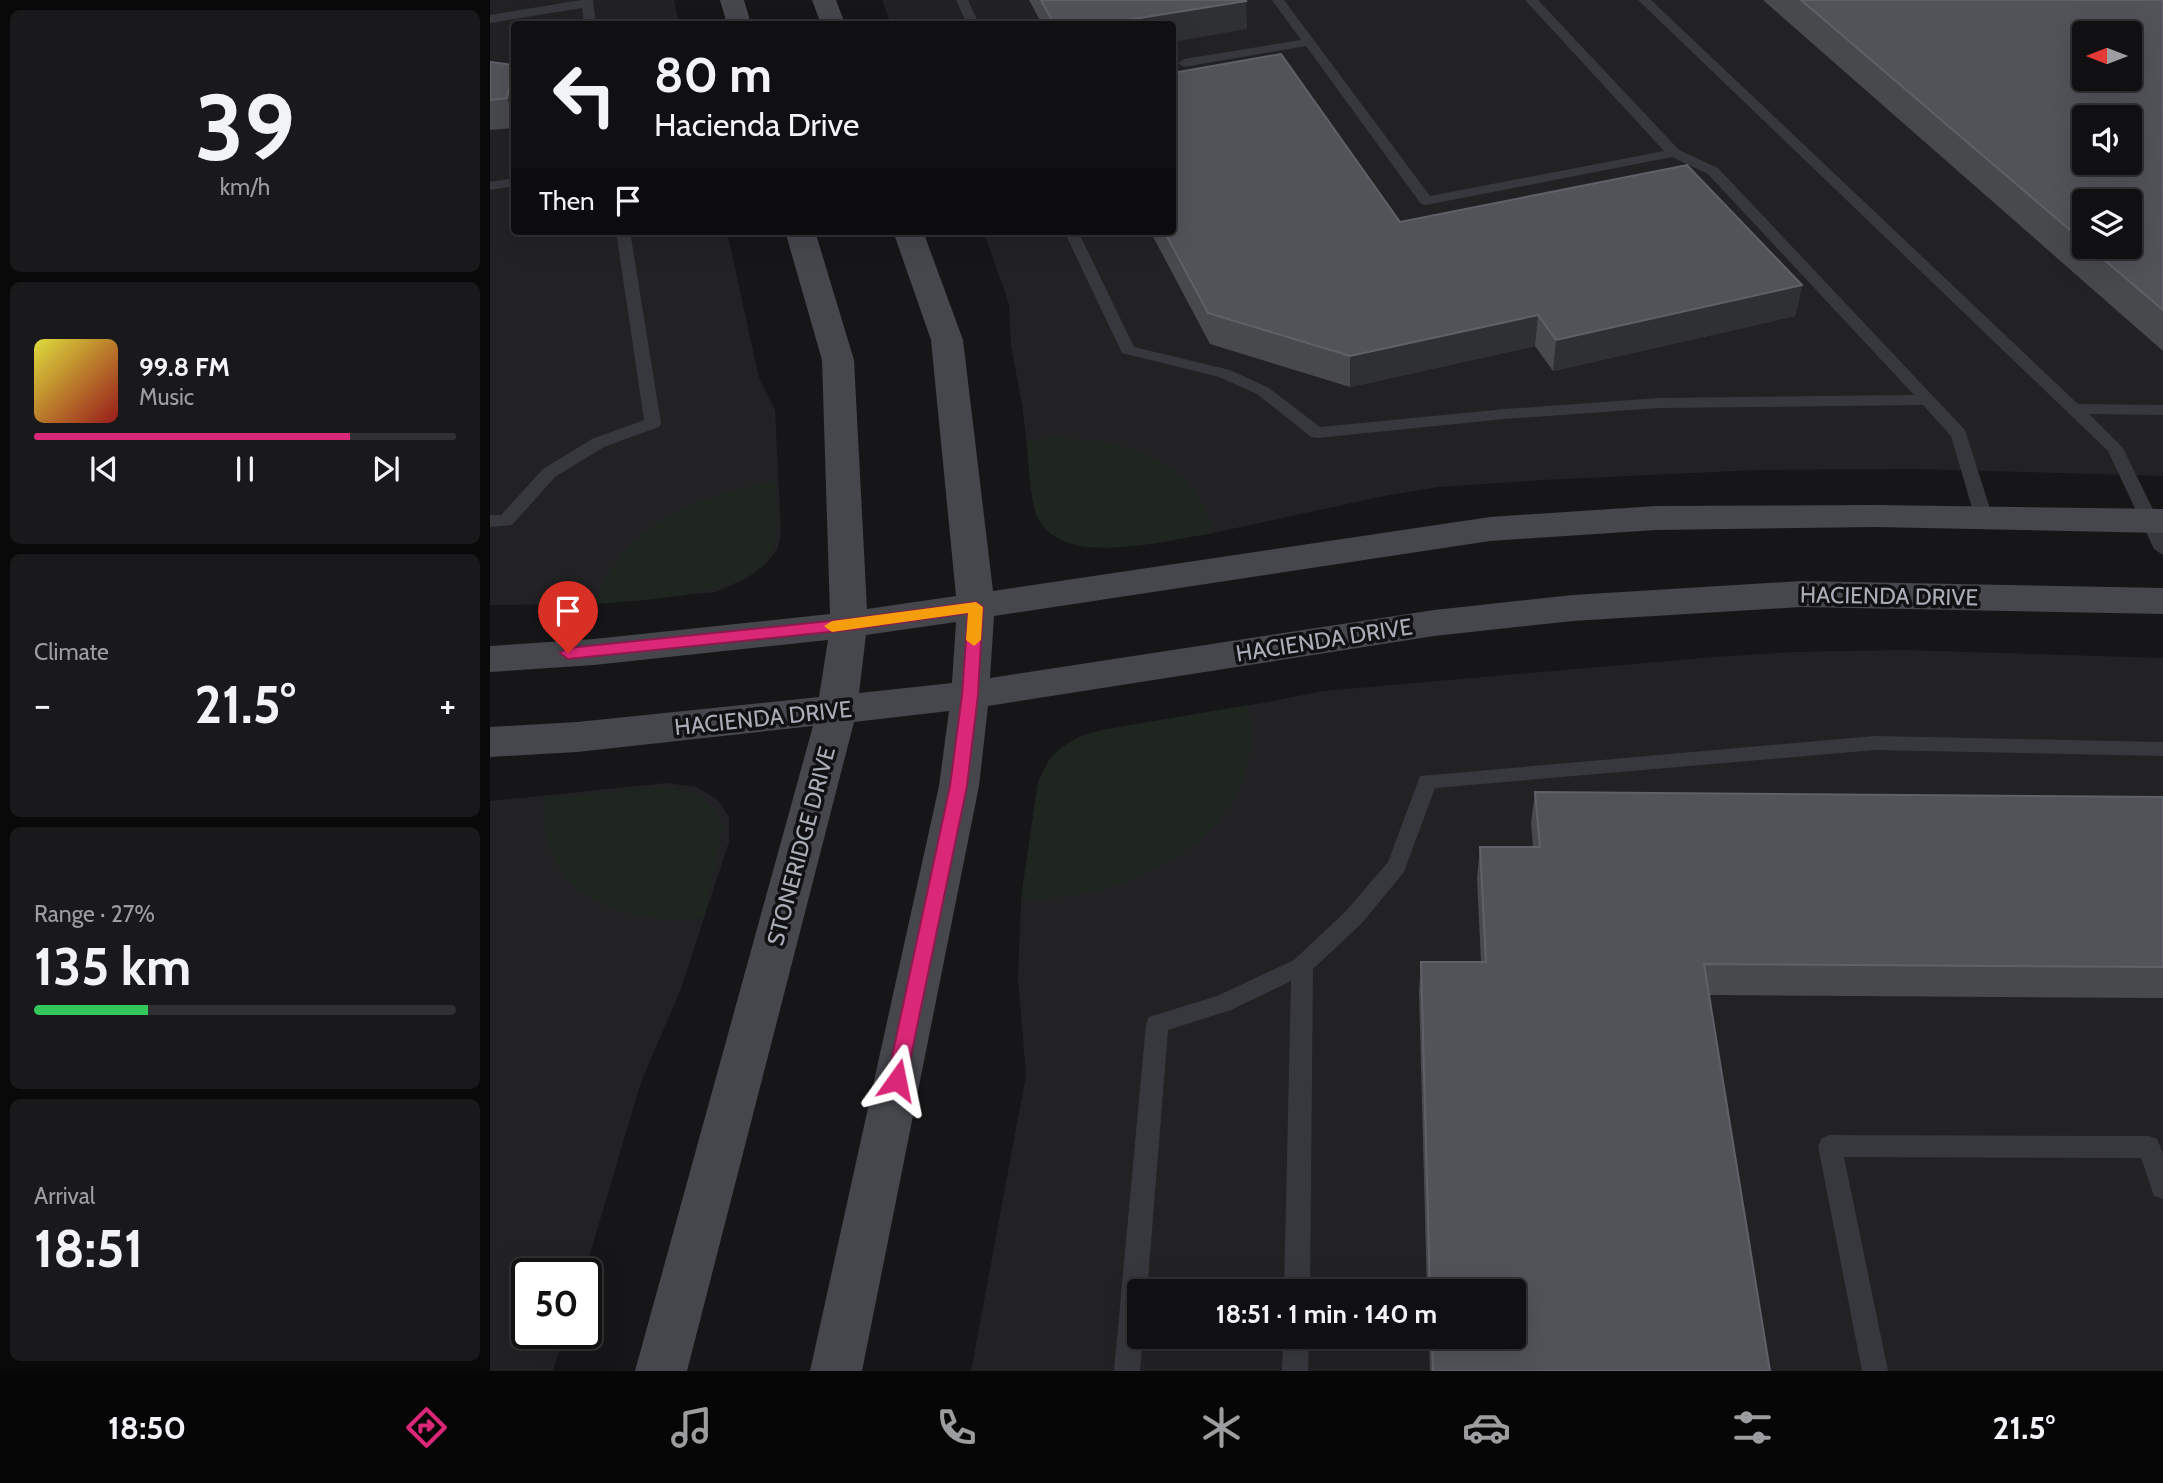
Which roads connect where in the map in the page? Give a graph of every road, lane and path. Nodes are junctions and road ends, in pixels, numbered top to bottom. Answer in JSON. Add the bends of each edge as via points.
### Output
{"nodes":[{"id":1,"x":732,"y":0,"type":"edge"},
{"id":2,"x":824,"y":0,"type":"edge"},
{"id":3,"x":962,"y":0,"type":"edge"},
{"id":4,"x":1278,"y":0,"type":"edge"},
{"id":5,"x":1531,"y":0,"type":"edge"},
{"id":6,"x":1644,"y":0,"type":"edge"},
{"id":7,"x":587,"y":2,"type":"edge"},
{"id":8,"x":490,"y":19,"type":"edge"},
{"id":9,"x":590,"y":21,"type":"edge"},
{"id":10,"x":738,"y":21,"type":"edge"},
{"id":11,"x":832,"y":21,"type":"edge"},
{"id":12,"x":972,"y":21,"type":"edge"},
{"id":13,"x":1309,"y":42,"type":"junction"},
{"id":14,"x":1184,"y":63,"type":"dead end"},
{"id":15,"x":1674,"y":153,"type":"junction"},
{"id":16,"x":511,"y":182,"type":"edge"},
{"id":17,"x":490,"y":186,"type":"edge"},
{"id":18,"x":624,"y":235,"type":"edge"},
{"id":19,"x":801,"y":235,"type":"edge"},
{"id":20,"x":909,"y":235,"type":"edge"},
{"id":21,"x":1073,"y":235,"type":"edge"},
{"id":22,"x":1928,"y":401,"type":"junction"},
{"id":23,"x":2074,"y":409,"type":"junction"},
{"id":24,"x":2163,"y":410,"type":"edge"},
{"id":25,"x":1984,"y":518,"type":"junction"},
{"id":26,"x":490,"y":522,"type":"edge"},
{"id":27,"x":2159,"y":531,"type":"edge"},
{"id":28,"x":2163,"y":601,"type":"edge"},
{"id":29,"x":976,"y":607,"type":"junction"},
{"id":30,"x":849,"y":625,"type":"junction"},
{"id":31,"x":490,"y":659,"type":"edge"},
{"id":32,"x":970,"y":695,"type":"junction"},
{"id":33,"x":837,"y":710,"type":"junction"},
{"id":34,"x":490,"y":742,"type":"edge"},
{"id":35,"x":2163,"y":749,"type":"edge"},
{"id":36,"x":1302,"y":966,"type":"junction"},
{"id":37,"x":2163,"y":1188,"type":"edge"},
{"id":38,"x":1297,"y":1279,"type":"edge"},
{"id":39,"x":1296,"y":1349,"type":"edge"},
{"id":40,"x":661,"y":1371,"type":"edge"},
{"id":41,"x":836,"y":1371,"type":"edge"},
{"id":42,"x":1127,"y":1371,"type":"edge"},
{"id":43,"x":1295,"y":1371,"type":"edge"},
{"id":44,"x":1875,"y":1371,"type":"edge"}],
"edges":[{"from":1,"to":10,"type":"main road"},
{"from":2,"to":11,"type":"main road"},
{"from":3,"to":12,"type":"lane"},
{"from":4,"to":13,"type":"lane"},
{"from":5,"to":15,"type":"lane"},
{"from":6,"to":23,"type":"lane"},
{"from":7,"to":8,"type":"lane"},
{"from":7,"to":9,"type":"lane"},
{"from":13,"to":14,"type":"lane"},
{"from":13,"to":15,"type":"lane","via":[[1426,201]]},
{"from":15,"to":22,"type":"lane","via":[[1713,171]]},
{"from":16,"to":17,"type":"lane"},
{"from":18,"to":26,"type":"lane","via":[[653,423],[598,443],[549,473],[506,521]]},
{"from":19,"to":30,"type":"main road","name":"STONERIDGE DRIVE","via":[[838,360]]},
{"from":20,"to":29,"type":"main road","via":[[947,340]]},
{"from":21,"to":22,"type":"lane","via":[[1128,350],[1224,373],[1263,391],[1317,433],[1659,403]]},
{"from":22,"to":25,"type":"lane","via":[[1959,434]]},
{"from":23,"to":24,"type":"lane"},
{"from":23,"to":27,"type":"lane","via":[[2115,448]]},
{"from":25,"to":27,"type":"main road"},
{"from":25,"to":29,"type":"main road","via":[[1656,518],[1490,529]]},
{"from":28,"to":32,"type":"main road","name":"HACIENDA DRIVE","via":[[1801,594],[1573,608],[1433,623]]},
{"from":29,"to":30,"type":"main road"},
{"from":29,"to":32,"type":"main road"},
{"from":30,"to":31,"type":"main road"},
{"from":30,"to":33,"type":"main road","name":"STONERIDGE DRIVE"},
{"from":32,"to":33,"type":"main road","name":"HACIENDA DRIVE"},
{"from":32,"to":41,"type":"main road","via":[[959,786]]},
{"from":33,"to":34,"type":"main road","name":"HACIENDA DRIVE"},
{"from":33,"to":40,"type":"main road","name":"STONERIDGE DRIVE"},
{"from":35,"to":36,"type":"lane","via":[[1875,743],[1427,781],[1396,866],[1354,917]]},
{"from":36,"to":38,"type":"lane"},
{"from":36,"to":42,"type":"lane","via":[[1223,1003],[1157,1024]]},
{"from":37,"to":44,"type":"lane","via":[[2150,1147],[1830,1146]]},
{"from":39,"to":43,"type":"lane"}]}
